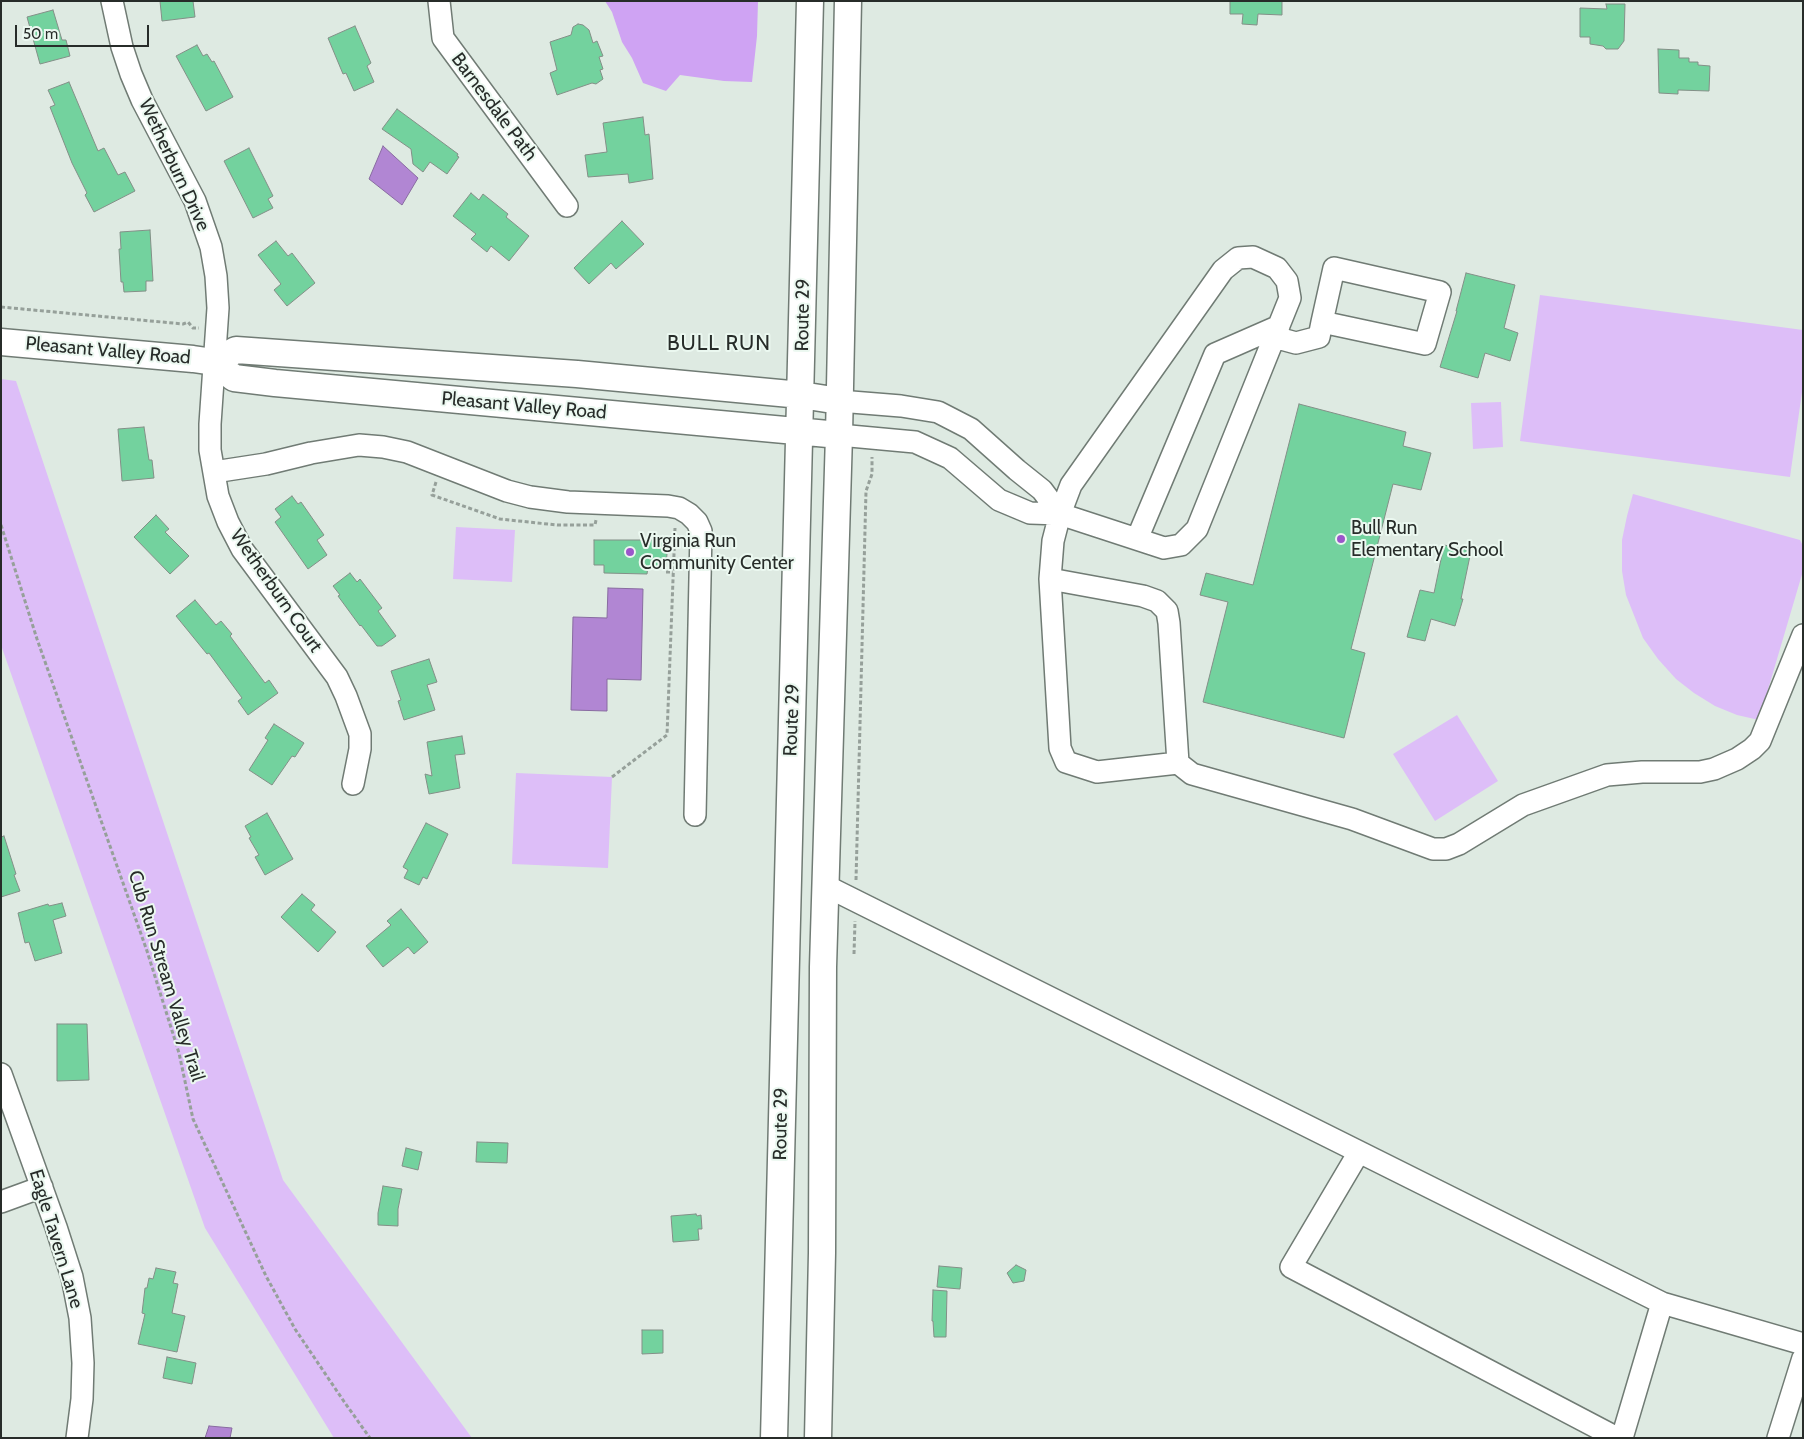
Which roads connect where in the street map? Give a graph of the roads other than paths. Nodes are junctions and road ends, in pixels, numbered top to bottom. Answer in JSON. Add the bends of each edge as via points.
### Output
{"nodes":[{"id":1,"x":112,"y":1,"type":"edge"},
{"id":2,"x":439,"y":1,"type":"edge"},
{"id":3,"x":810,"y":1,"type":"edge"},
{"id":4,"x":848,"y":1,"type":"edge"},
{"id":5,"x":567,"y":206,"type":"dead end"},
{"id":6,"x":1322,"y":322,"type":"junction"},
{"id":7,"x":1276,"y":332,"type":"junction"},
{"id":8,"x":1,"y":342,"type":"edge"},
{"id":9,"x":214,"y":362,"type":"junction"},
{"id":10,"x":801,"y":396,"type":"junction"},
{"id":11,"x":839,"y":401,"type":"junction"},
{"id":12,"x":800,"y":431,"type":"junction"},
{"id":13,"x":839,"y":435,"type":"junction"},
{"id":14,"x":214,"y":472,"type":"junction"},
{"id":15,"x":1060,"y":514,"type":"junction"},
{"id":16,"x":1137,"y":539,"type":"junction"},
{"id":17,"x":1050,"y":579,"type":"junction"},
{"id":18,"x":1803,"y":635,"type":"edge"},
{"id":19,"x":1178,"y":763,"type":"junction"},
{"id":20,"x":353,"y":784,"type":"dead end"},
{"id":21,"x":695,"y":815,"type":"dead end"},
{"id":22,"x":826,"y":886,"type":"junction"},
{"id":23,"x":1,"y":1074,"type":"edge"},
{"id":24,"x":1359,"y":1152,"type":"junction"},
{"id":25,"x":42,"y":1186,"type":"junction"},
{"id":26,"x":1,"y":1202,"type":"edge"},
{"id":27,"x":1662,"y":1302,"type":"junction"},
{"id":28,"x":1803,"y":1344,"type":"edge"},
{"id":29,"x":1803,"y":1358,"type":"edge"},
{"id":30,"x":77,"y":1438,"type":"edge"},
{"id":31,"x":774,"y":1438,"type":"edge"},
{"id":32,"x":818,"y":1438,"type":"edge"},
{"id":33,"x":1617,"y":1438,"type":"edge"},
{"id":34,"x":1622,"y":1438,"type":"edge"},
{"id":35,"x":1778,"y":1438,"type":"edge"}],
"edges":[{"from":1,"to":9,"type":"street","name":"Wetherburn Drive","via":[[131,74],[195,200],[211,248],[218,308]]},
{"from":2,"to":5,"type":"street","name":"Barnesdale Path","via":[[442,38]]},
{"from":3,"to":10,"type":"main road","name":"Route 29"},
{"from":4,"to":11,"type":"main road","name":"Route 29"},
{"from":6,"to":6,"type":"street","via":[[1334,268],[1440,292],[1425,344]]},
{"from":6,"to":7,"type":"street","via":[[1319,336],[1296,343]]},
{"from":7,"to":15,"type":"street","via":[[1290,298],[1287,281],[1277,268],[1266,261],[1253,257],[1238,258],[1223,270],[1071,485]]},
{"from":7,"to":16,"type":"street","via":[[1215,354]]},
{"from":7,"to":16,"type":"street","via":[[1197,529],[1181,545],[1164,548]]},
{"from":8,"to":9,"type":"main road","name":"Pleasant Valley Road"},
{"from":9,"to":10,"type":"main road","name":"Pleasant Valley Road","via":[[236,350],[577,374]]},
{"from":9,"to":12,"type":"main road","name":"Pleasant Valley Road","via":[[234,378],[275,383]]},
{"from":9,"to":14,"type":"street","name":"Wetherburn Court","via":[[210,424]]},
{"from":10,"to":11,"type":"main road","name":"Pleasant Valley Road"},
{"from":10,"to":12,"type":"main road","name":"Route 29"},
{"from":11,"to":13,"type":"main road","name":"Route 29"},
{"from":11,"to":15,"type":"street","via":[[938,412],[971,429],[1042,490]]},
{"from":12,"to":13,"type":"main road","name":"Pleasant Valley Road"},
{"from":12,"to":31,"type":"main road","name":"Route 29"},
{"from":13,"to":15,"type":"street","via":[[915,442],[950,458],[999,500],[1030,513]]},
{"from":13,"to":22,"type":"main road","name":"Route 29"},
{"from":14,"to":20,"type":"street","name":"Wetherburn Court","via":[[218,496],[242,549],[336,677],[346,696],[360,734]]},
{"from":14,"to":21,"type":"street","via":[[359,445],[407,452],[530,497],[568,502],[668,506],[689,514],[701,531]]},
{"from":15,"to":16,"type":"street"},
{"from":15,"to":17,"type":"street","via":[[1053,541]]},
{"from":17,"to":19,"type":"street","via":[[1143,596],[1157,601],[1166,611]]},
{"from":17,"to":19,"type":"street","via":[[1060,748],[1066,762],[1096,772]]},
{"from":18,"to":19,"type":"street","via":[[1760,741],[1737,759],[1700,772],[1607,775],[1523,805],[1459,844],[1446,848],[1433,849],[1352,819],[1192,774]]},
{"from":22,"to":24,"type":"street"},
{"from":22,"to":32,"type":"main road","name":"Route 29"},
{"from":23,"to":25,"type":"street","name":"Eagle Tavern Lane"},
{"from":24,"to":27,"type":"street"},
{"from":24,"to":33,"type":"street","via":[[1291,1267]]},
{"from":25,"to":26,"type":"street"},
{"from":25,"to":30,"type":"street","name":"Eagle Tavern Lane","via":[[72,1277],[80,1318],[83,1363]]},
{"from":27,"to":28,"type":"street"},
{"from":27,"to":34,"type":"street"},
{"from":29,"to":35,"type":"street"}]}
